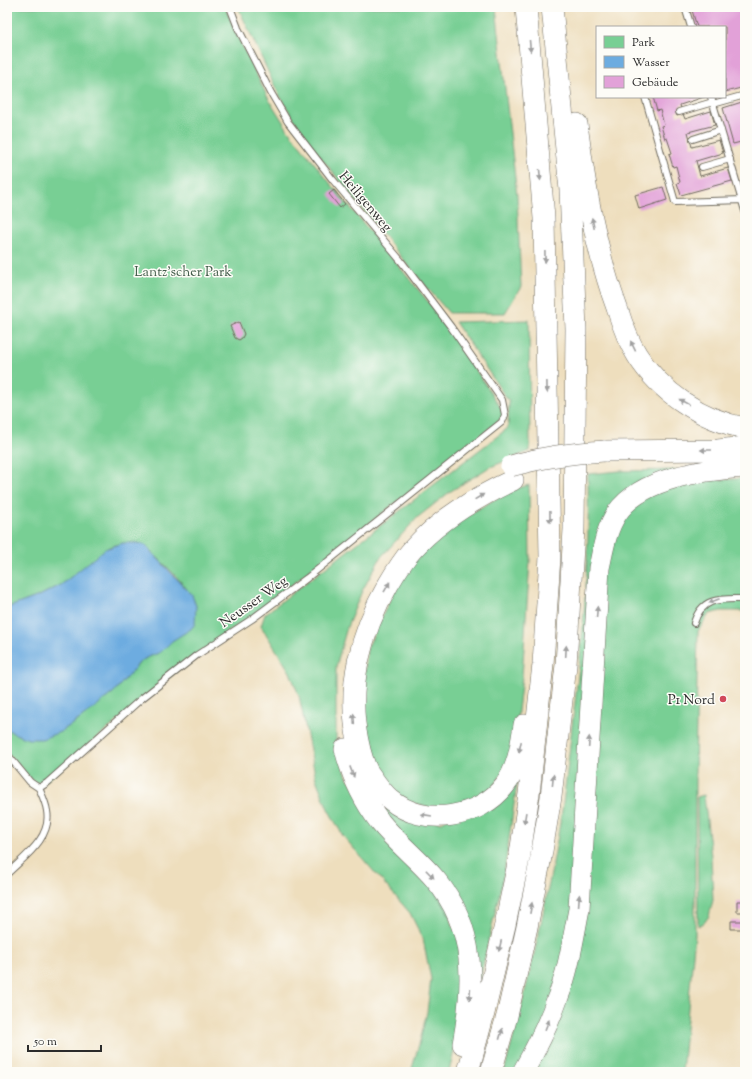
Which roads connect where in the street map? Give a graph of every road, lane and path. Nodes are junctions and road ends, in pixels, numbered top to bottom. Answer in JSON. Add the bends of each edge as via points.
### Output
{"nodes":[{"id":1,"x":230,"y":7,"type":"edge"},
{"id":2,"x":526,"y":7,"type":"edge"},
{"id":3,"x":552,"y":7,"type":"edge"},
{"id":4,"x":557,"y":7,"type":"edge"},
{"id":5,"x":685,"y":7,"type":"edge"},
{"id":6,"x":691,"y":26,"type":"edge"},
{"id":7,"x":745,"y":95,"type":"edge"},
{"id":8,"x":645,"y":98,"type":"edge"},
{"id":9,"x":713,"y":101,"type":"edge"},
{"id":10,"x":679,"y":112,"type":"dead end"},
{"id":11,"x":721,"y":130,"type":"junction"},
{"id":12,"x":693,"y":139,"type":"dead end"},
{"id":13,"x":730,"y":159,"type":"junction"},
{"id":14,"x":702,"y":168,"type":"dead end"},
{"id":15,"x":744,"y":201,"type":"edge"},
{"id":16,"x":745,"y":211,"type":"edge"},
{"id":17,"x":502,"y":400,"type":"joint"},
{"id":18,"x":745,"y":428,"type":"edge"},
{"id":19,"x":745,"y":447,"type":"edge"},
{"id":20,"x":604,"y":458,"type":"junction"},
{"id":21,"x":737,"y":468,"type":"edge"},
{"id":22,"x":512,"y":473,"type":"junction"},
{"id":23,"x":550,"y":557,"type":"junction"},
{"id":24,"x":745,"y":598,"type":"edge"},
{"id":25,"x":694,"y":624,"type":"dead end"},
{"id":26,"x":7,"y":754,"type":"edge"},
{"id":27,"x":39,"y":788,"type":"junction"},
{"id":28,"x":7,"y":874,"type":"edge"},
{"id":29,"x":455,"y":1072,"type":"edge"},
{"id":30,"x":468,"y":1072,"type":"edge"},
{"id":31,"x":491,"y":1072,"type":"edge"},
{"id":32,"x":523,"y":1072,"type":"edge"}],
"edges":[{"from":1,"to":17,"type":"lane","name":"Heiligenweg","via":[[238,28],[288,122],[333,180],[403,259]]},
{"from":2,"to":23,"type":"highway","one_way":true,"via":[[544,218]]},
{"from":31,"to":3,"type":"highway","one_way":true,"via":[[527,927],[541,857],[551,798],[566,665],[573,536],[576,337],[570,190]]},
{"from":18,"to":4,"type":"highway","one_way":true,"via":[[718,421],[675,398],[637,355],[624,327],[610,291],[597,242],[585,182],[565,33]]},
{"from":5,"to":6,"type":"lane"},
{"from":7,"to":9,"type":"lane"},
{"from":8,"to":15,"type":"lane","via":[[675,202]]},
{"from":9,"to":10,"type":"lane"},
{"from":9,"to":11,"type":"lane"},
{"from":11,"to":12,"type":"lane"},
{"from":11,"to":13,"type":"lane"},
{"from":13,"to":14,"type":"lane"},
{"from":13,"to":15,"type":"lane"},
{"from":15,"to":16,"type":"lane"},
{"from":17,"to":27,"type":"lane","name":"Neusser Weg","via":[[505,415],[502,422],[308,578],[252,619],[229,632],[141,699]]},
{"from":19,"to":20,"type":"highway","one_way":true},
{"from":20,"to":21,"type":"highway"},
{"from":20,"to":22,"type":"highway","bridge":true,"via":[[562,454],[530,460]]},
{"from":32,"to":21,"type":"highway","one_way":true,"via":[[541,1039],[559,995],[579,910],[599,568],[606,535],[617,514],[633,496],[654,484]]},
{"from":23,"to":22,"type":"highway","one_way":true,"via":[[532,632],[520,748],[505,785],[472,810],[451,816],[425,816],[392,801],[367,771],[355,728],[354,681],[366,632],[378,603],[411,551],[457,510]]},
{"from":22,"to":29,"type":"highway","one_way":true,"via":[[484,478],[440,505],[383,566],[367,594],[352,631],[339,692],[344,745],[357,786],[381,823],[436,880],[450,901],[465,936],[471,983],[469,1014]]},
{"from":23,"to":30,"type":"highway","one_way":true,"via":[[543,664],[520,854],[488,998]]},
{"from":24,"to":25,"type":"lane","one_way":true,"via":[[711,601],[699,611]]},
{"from":26,"to":27,"type":"lane","via":[[30,782]]},
{"from":27,"to":28,"type":"lane","via":[[47,811],[46,830]]}]}
